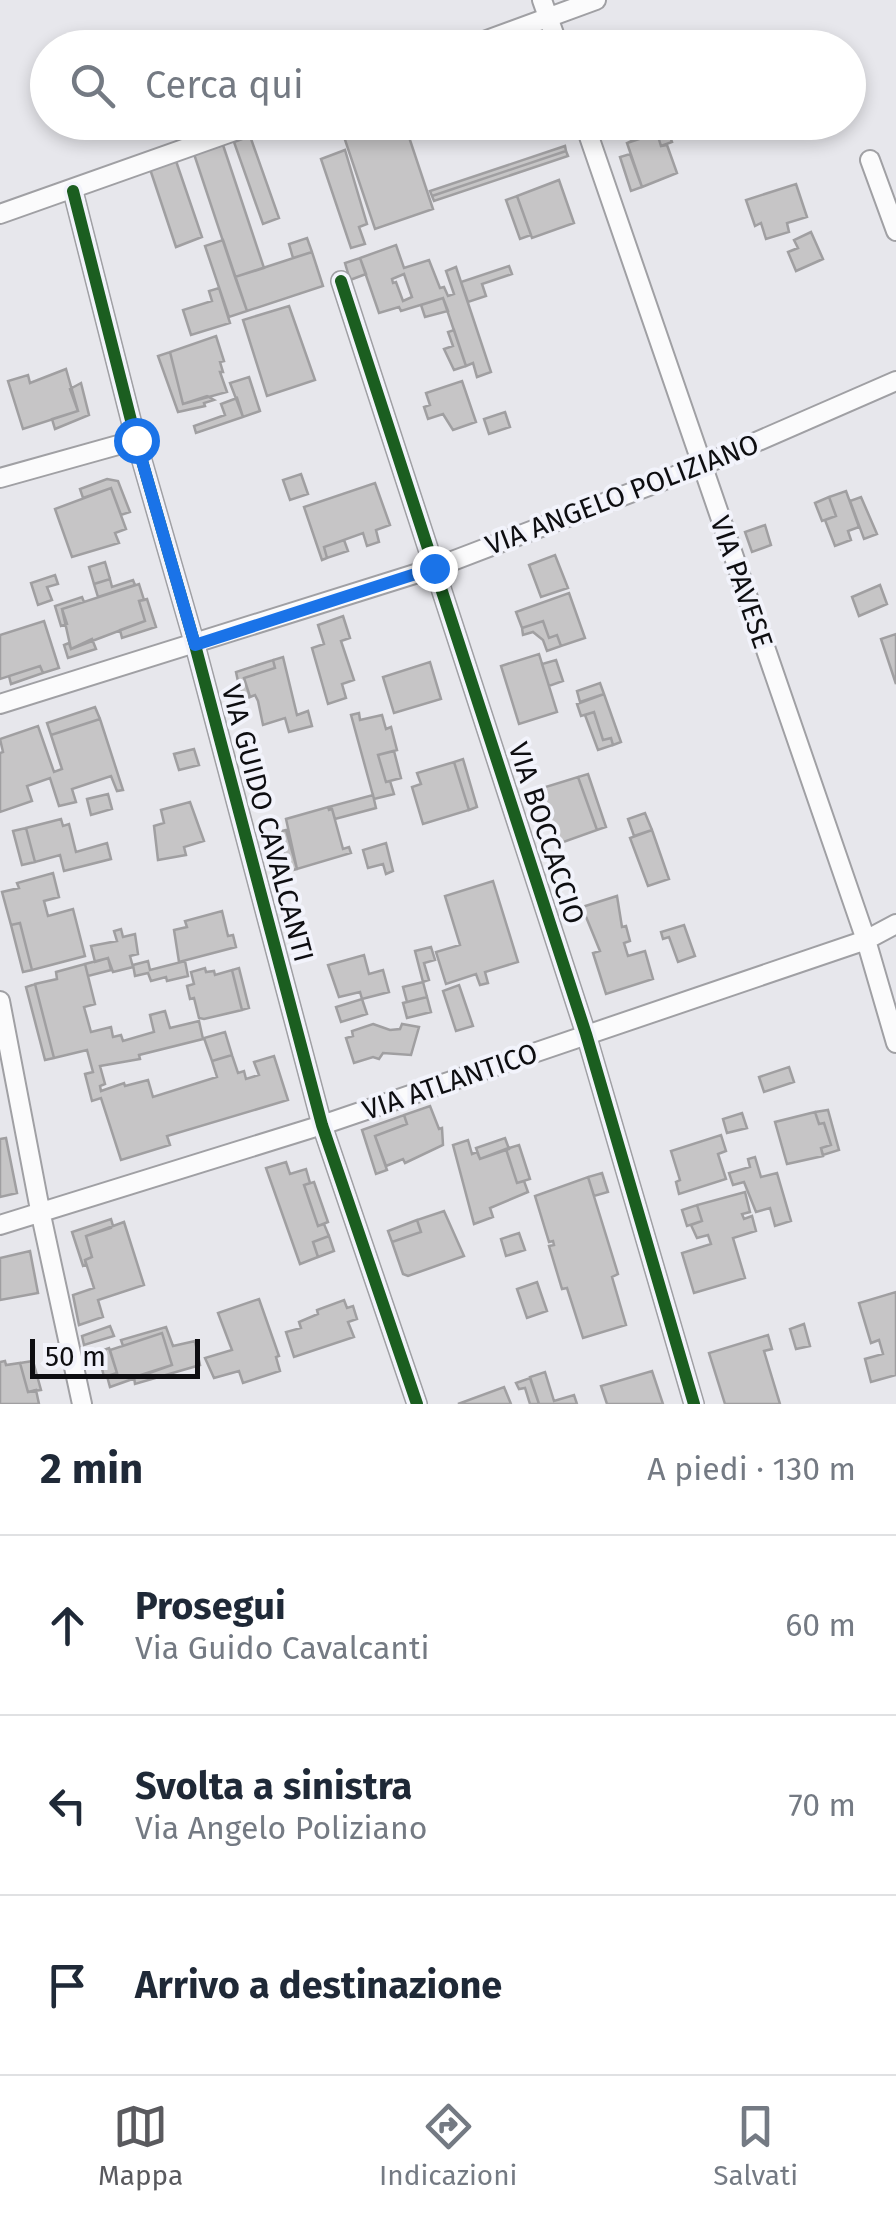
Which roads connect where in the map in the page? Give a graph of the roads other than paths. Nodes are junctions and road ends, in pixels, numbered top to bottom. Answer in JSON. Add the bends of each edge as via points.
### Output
{"nodes":[{"id":1,"x":596,"y":0,"type":"edge"},
{"id":2,"x":545,"y":8,"type":"edge"},
{"id":3,"x":501,"y":30,"type":"edge"},
{"id":4,"x":211,"y":140,"type":"edge"},
{"id":5,"x":590,"y":140,"type":"edge"},
{"id":6,"x":870,"y":160,"type":"dead end"},
{"id":7,"x":73,"y":191,"type":"junction"},
{"id":8,"x":0,"y":214,"type":"edge"},
{"id":9,"x":896,"y":231,"type":"edge"},
{"id":10,"x":341,"y":280,"type":"dead end"},
{"id":11,"x":896,"y":381,"type":"edge"},
{"id":12,"x":136,"y":440,"type":"junction"},
{"id":13,"x":701,"y":466,"type":"junction"},
{"id":14,"x":0,"y":478,"type":"edge"},
{"id":15,"x":434,"y":568,"type":"junction"},
{"id":16,"x":195,"y":645,"type":"junction"},
{"id":17,"x":0,"y":704,"type":"edge"},
{"id":18,"x":896,"y":924,"type":"edge"},
{"id":19,"x":866,"y":940,"type":"junction"},
{"id":20,"x":0,"y":1002,"type":"edge"},
{"id":21,"x":586,"y":1034,"type":"junction"},
{"id":22,"x":896,"y":1043,"type":"edge"},
{"id":23,"x":322,"y":1125,"type":"junction"},
{"id":24,"x":40,"y":1214,"type":"junction"},
{"id":25,"x":0,"y":1225,"type":"edge"},
{"id":26,"x":82,"y":1404,"type":"edge"},
{"id":27,"x":416,"y":1404,"type":"edge"},
{"id":28,"x":694,"y":1404,"type":"edge"}],
"edges":[{"from":1,"to":2,"type":"street"},
{"from":2,"to":3,"type":"street"},
{"from":4,"to":7,"type":"street"},
{"from":5,"to":13,"type":"street","name":"VIA PAVESE"},
{"from":6,"to":9,"type":"street"},
{"from":7,"to":8,"type":"street"},
{"from":7,"to":12,"type":"street","name":"VIA GUIDO CAVALCANTI"},
{"from":10,"to":15,"type":"street","name":"VIA BOCCACCIO"},
{"from":11,"to":13,"type":"street","name":"VIA ANGELO POLIZIANO"},
{"from":12,"to":14,"type":"street"},
{"from":12,"to":16,"type":"street","name":"VIA GUIDO CAVALCANTI"},
{"from":13,"to":15,"type":"street","name":"VIA ANGELO POLIZIANO"},
{"from":13,"to":19,"type":"street","name":"VIA PAVESE"},
{"from":15,"to":16,"type":"street","name":"VIA ANGELO POLIZIANO"},
{"from":15,"to":21,"type":"street","name":"VIA BOCCACCIO"},
{"from":16,"to":17,"type":"street","name":"VIA ANGELO POLIZIANO"},
{"from":16,"to":23,"type":"street","name":"VIA GUIDO CAVALCANTI"},
{"from":18,"to":19,"type":"street","name":"VIA ATLANTICO"},
{"from":19,"to":21,"type":"street","name":"VIA ATLANTICO"},
{"from":19,"to":22,"type":"street","name":"VIA PAVESE"},
{"from":20,"to":24,"type":"street"},
{"from":21,"to":23,"type":"street","name":"VIA ATLANTICO"},
{"from":21,"to":28,"type":"street","name":"VIA BOCCACCIO"},
{"from":23,"to":24,"type":"street","name":"VIA ATLANTICO"},
{"from":23,"to":27,"type":"street","name":"VIA GUIDO CAVALCANTI"},
{"from":24,"to":25,"type":"street","name":"VIA ATLANTICO"},
{"from":24,"to":26,"type":"street"}]}
